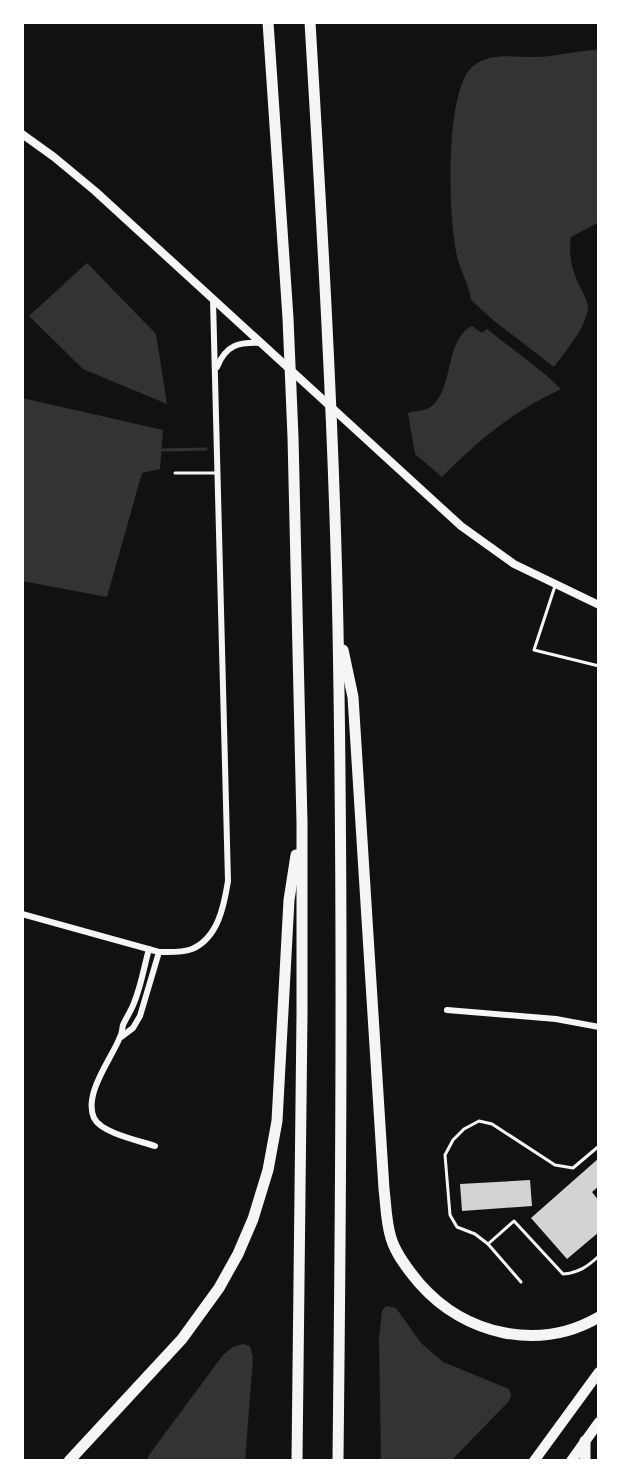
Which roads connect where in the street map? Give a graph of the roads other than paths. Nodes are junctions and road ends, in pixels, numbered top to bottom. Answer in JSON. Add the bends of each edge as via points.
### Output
{"nodes":[{"id":1,"x":268,"y":22,"type":"edge"},
{"id":2,"x":310,"y":22,"type":"edge"},
{"id":3,"x":22,"y":134,"type":"edge"},
{"id":4,"x":213,"y":300,"type":"junction"},
{"id":5,"x":261,"y":343,"type":"junction"},
{"id":6,"x":216,"y":371,"type":"junction"},
{"id":7,"x":175,"y":473,"type":"dead end"},
{"id":8,"x":219,"y":473,"type":"junction"},
{"id":9,"x":555,"y":586,"type":"junction"},
{"id":10,"x":599,"y":605,"type":"edge"},
{"id":11,"x":338,"y":628,"type":"junction"},
{"id":12,"x":599,"y":666,"type":"edge"},
{"id":13,"x":302,"y":823,"type":"junction"},
{"id":14,"x":22,"y":914,"type":"edge"},
{"id":15,"x":149,"y":949,"type":"junction"},
{"id":16,"x":159,"y":952,"type":"junction"},
{"id":17,"x":447,"y":1010,"type":"dead end"},
{"id":18,"x":599,"y":1027,"type":"edge"},
{"id":19,"x":121,"y":1037,"type":"junction"},
{"id":20,"x":155,"y":1146,"type":"dead end"},
{"id":21,"x":599,"y":1146,"type":"edge"},
{"id":22,"x":488,"y":1244,"type":"junction"},
{"id":23,"x":599,"y":1256,"type":"edge"},
{"id":24,"x":521,"y":1282,"type":"dead end"},
{"id":25,"x":599,"y":1317,"type":"edge"},
{"id":26,"x":599,"y":1372,"type":"edge"},
{"id":27,"x":599,"y":1422,"type":"edge"},
{"id":28,"x":585,"y":1441,"type":"junction"},
{"id":29,"x":69,"y":1461,"type":"edge"},
{"id":30,"x":297,"y":1461,"type":"edge"},
{"id":31,"x":338,"y":1461,"type":"edge"},
{"id":32,"x":534,"y":1461,"type":"edge"},
{"id":33,"x":571,"y":1461,"type":"edge"},
{"id":34,"x":585,"y":1461,"type":"edge"}],
"edges":[{"from":1,"to":13,"type":"highway","via":[[288,318]]},
{"from":2,"to":11,"type":"highway"},
{"from":3,"to":4,"type":"street","via":[[95,191]]},
{"from":4,"to":5,"type":"street"},
{"from":4,"to":6,"type":"street"},
{"from":5,"to":6,"type":"street","via":[[231,347]]},
{"from":5,"to":9,"type":"street","via":[[461,526]]},
{"from":6,"to":8,"type":"street"},
{"from":7,"to":8,"type":"lane"},
{"from":8,"to":16,"type":"street","via":[[228,881],[221,913],[207,936],[191,949]]},
{"from":9,"to":10,"type":"street"},
{"from":9,"to":12,"type":"lane","via":[[534,650]]},
{"from":11,"to":25,"type":"highway","via":[[353,697],[391,1240],[428,1293],[480,1327],[516,1336],[543,1335]]},
{"from":11,"to":31,"type":"highway"},
{"from":13,"to":29,"type":"highway","via":[[289,900],[277,1121],[253,1219],[219,1288],[182,1339]]},
{"from":13,"to":30,"type":"highway"},
{"from":14,"to":15,"type":"street"},
{"from":15,"to":16,"type":"street"},
{"from":15,"to":19,"type":"street"},
{"from":16,"to":19,"type":"street","via":[[140,1016]]},
{"from":17,"to":18,"type":"street"},
{"from":19,"to":20,"type":"street","via":[[96,1087],[94,1119],[111,1132]]},
{"from":21,"to":22,"type":"lane","via":[[573,1168],[562,1168],[492,1124],[479,1121],[464,1129],[445,1155],[450,1215],[457,1227]]},
{"from":22,"to":23,"type":"lane","via":[[514,1221],[563,1274],[575,1273]]},
{"from":22,"to":24,"type":"lane"},
{"from":26,"to":32,"type":"main road"},
{"from":27,"to":28,"type":"main road"},
{"from":28,"to":33,"type":"main road"},
{"from":28,"to":34,"type":"highway"}]}
